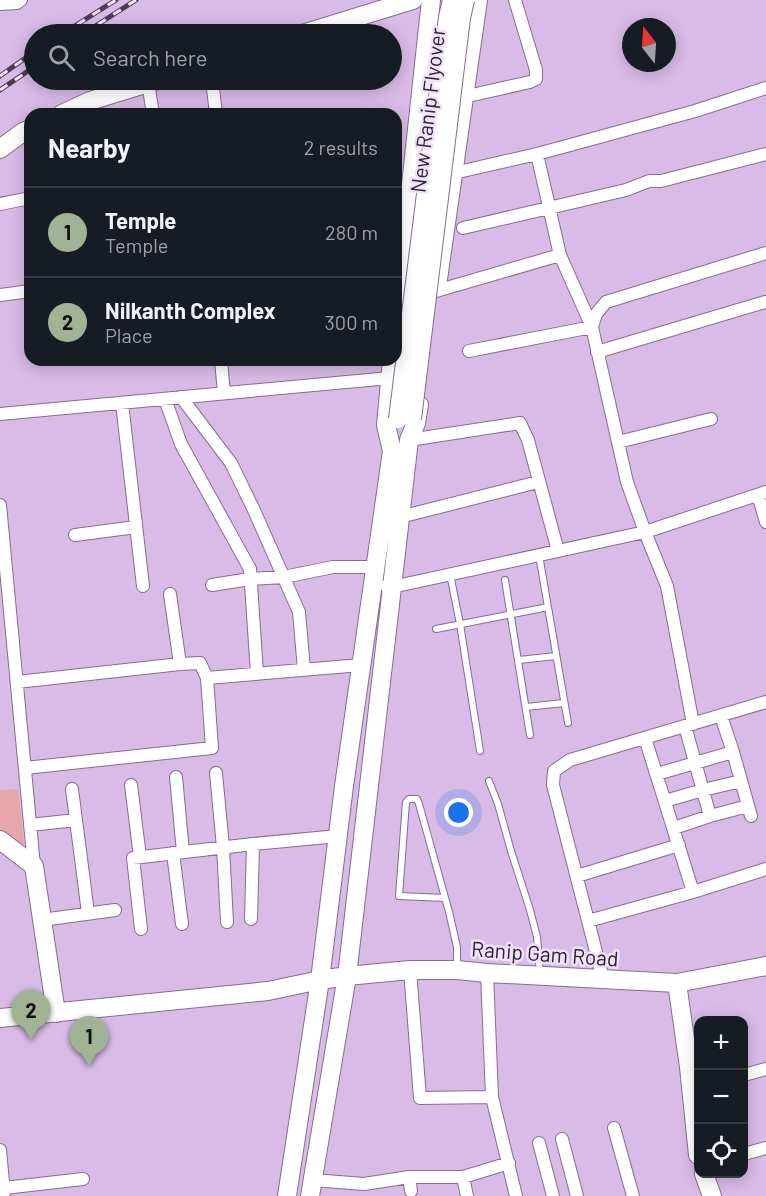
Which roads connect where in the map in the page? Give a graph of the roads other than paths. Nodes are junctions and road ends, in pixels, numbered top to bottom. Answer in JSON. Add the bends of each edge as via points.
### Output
{"nodes":[{"id":1,"x":21,"y":0,"type":"edge"},
{"id":2,"x":413,"y":0,"type":"edge"},
{"id":3,"x":430,"y":0,"type":"edge"},
{"id":4,"x":452,"y":0,"type":"edge"},
{"id":5,"x":465,"y":0,"type":"edge"},
{"id":6,"x":478,"y":0,"type":"edge"},
{"id":7,"x":516,"y":0,"type":"edge"},
{"id":8,"x":0,"y":4,"type":"edge"},
{"id":9,"x":335,"y":24,"type":"edge"},
{"id":10,"x":766,"y":88,"type":"edge"},
{"id":11,"x":125,"y":90,"type":"edge"},
{"id":12,"x":153,"y":90,"type":"edge"},
{"id":13,"x":213,"y":90,"type":"edge"},
{"id":14,"x":464,"y":97,"type":"junction"},
{"id":15,"x":420,"y":103,"type":"junction"},
{"id":16,"x":75,"y":108,"type":"edge"},
{"id":17,"x":153,"y":108,"type":"edge"},
{"id":18,"x":215,"y":108,"type":"edge"},
{"id":19,"x":24,"y":132,"type":"edge"},
{"id":20,"x":0,"y":149,"type":"edge"},
{"id":21,"x":537,"y":153,"type":"junction"},
{"id":22,"x":766,"y":154,"type":"edge"},
{"id":23,"x":454,"y":173,"type":"junction"},
{"id":24,"x":24,"y":199,"type":"edge"},
{"id":25,"x":0,"y":204,"type":"edge"},
{"id":26,"x":549,"y":208,"type":"junction"},
{"id":27,"x":463,"y":228,"type":"dead end"},
{"id":28,"x":766,"y":254,"type":"edge"},
{"id":29,"x":560,"y":255,"type":"junction"},
{"id":30,"x":402,"y":268,"type":"edge"},
{"id":31,"x":436,"y":291,"type":"junction"},
{"id":32,"x":24,"y":292,"type":"edge"},
{"id":33,"x":0,"y":295,"type":"edge"},
{"id":34,"x":765,"y":302,"type":"edge"},
{"id":35,"x":592,"y":327,"type":"junction"},
{"id":36,"x":469,"y":351,"type":"dead end"},
{"id":37,"x":597,"y":352,"type":"junction"},
{"id":38,"x":222,"y":366,"type":"edge"},
{"id":39,"x":391,"y":369,"type":"edge"},
{"id":40,"x":224,"y":393,"type":"junction"},
{"id":41,"x":181,"y":397,"type":"junction"},
{"id":42,"x":165,"y":399,"type":"junction"},
{"id":43,"x":122,"y":403,"type":"junction"},
{"id":44,"x":0,"y":414,"type":"edge"},
{"id":45,"x":405,"y":419,"type":"junction"},
{"id":46,"x":711,"y":419,"type":"dead end"},
{"id":47,"x":409,"y":440,"type":"junction"},
{"id":48,"x":618,"y":442,"type":"junction"},
{"id":49,"x":392,"y":451,"type":"junction"},
{"id":50,"x":538,"y":482,"type":"junction"},
{"id":51,"x":762,"y":494,"type":"edge"},
{"id":52,"x":0,"y":505,"type":"edge"},
{"id":53,"x":400,"y":517,"type":"junction"},
{"id":54,"x":766,"y":522,"type":"edge"},
{"id":55,"x":136,"y":527,"type":"junction"},
{"id":56,"x":645,"y":532,"type":"junction"},
{"id":57,"x":1,"y":533,"type":"edge"},
{"id":58,"x":75,"y":534,"type":"dead end"},
{"id":59,"x":558,"y":551,"type":"junction"},
{"id":60,"x":539,"y":555,"type":"junction"},
{"id":61,"x":450,"y":574,"type":"junction"},
{"id":62,"x":374,"y":575,"type":"junction"},
{"id":63,"x":284,"y":577,"type":"junction"},
{"id":64,"x":250,"y":579,"type":"junction"},
{"id":65,"x":506,"y":580,"type":"dead end"},
{"id":66,"x":212,"y":585,"type":"dead end"},
{"id":67,"x":143,"y":586,"type":"dead end"},
{"id":68,"x":392,"y":587,"type":"junction"},
{"id":69,"x":170,"y":594,"type":"dead end"},
{"id":70,"x":5,"y":605,"type":"edge"},
{"id":71,"x":548,"y":607,"type":"junction"},
{"id":72,"x":512,"y":613,"type":"junction"},
{"id":73,"x":460,"y":624,"type":"junction"},
{"id":74,"x":436,"y":629,"type":"dead end"},
{"id":75,"x":556,"y":656,"type":"junction"},
{"id":76,"x":519,"y":660,"type":"junction"},
{"id":77,"x":180,"y":664,"type":"junction"},
{"id":78,"x":361,"y":664,"type":"junction"},
{"id":79,"x":304,"y":670,"type":"junction"},
{"id":80,"x":257,"y":674,"type":"junction"},
{"id":81,"x":207,"y":678,"type":"junction"},
{"id":82,"x":17,"y":682,"type":"junction"},
{"id":83,"x":766,"y":702,"type":"edge"},
{"id":84,"x":564,"y":703,"type":"junction"},
{"id":85,"x":526,"y":707,"type":"junction"},
{"id":86,"x":721,"y":716,"type":"junction"},
{"id":87,"x":568,"y":723,"type":"dead end"},
{"id":88,"x":689,"y":725,"type":"junction"},
{"id":89,"x":530,"y":735,"type":"dead end"},
{"id":90,"x":645,"y":738,"type":"junction"},
{"id":91,"x":480,"y":751,"type":"dead end"},
{"id":92,"x":733,"y":752,"type":"junction"},
{"id":93,"x":695,"y":762,"type":"junction"},
{"id":94,"x":25,"y":768,"type":"junction"},
{"id":95,"x":216,"y":773,"type":"dead end"},
{"id":96,"x":657,"y":774,"type":"junction"},
{"id":97,"x":176,"y":777,"type":"dead end"},
{"id":98,"x":489,"y":781,"type":"dead end"},
{"id":99,"x":741,"y":781,"type":"junction"},
{"id":100,"x":131,"y":785,"type":"dead end"},
{"id":101,"x":72,"y":789,"type":"dead end"},
{"id":102,"x":703,"y":790,"type":"junction"},
{"id":103,"x":665,"y":801,"type":"junction"},
{"id":104,"x":710,"y":816,"type":"junction"},
{"id":105,"x":76,"y":820,"type":"junction"},
{"id":106,"x":30,"y":825,"type":"junction"},
{"id":107,"x":674,"y":828,"type":"junction"},
{"id":108,"x":338,"y":837,"type":"junction"},
{"id":109,"x":0,"y":840,"type":"edge"},
{"id":110,"x":253,"y":844,"type":"junction"},
{"id":111,"x":679,"y":845,"type":"junction"},
{"id":112,"x":223,"y":847,"type":"junction"},
{"id":113,"x":178,"y":852,"type":"junction"},
{"id":114,"x":140,"y":857,"type":"junction"},
{"id":115,"x":34,"y":866,"type":"junction"},
{"id":116,"x":766,"y":869,"type":"edge"},
{"id":117,"x":577,"y":876,"type":"junction"},
{"id":118,"x":693,"y":892,"type":"junction"},
{"id":119,"x":445,"y":898,"type":"junction"},
{"id":120,"x":115,"y":910,"type":"dead end"},
{"id":121,"x":88,"y":914,"type":"junction"},
{"id":122,"x":251,"y":919,"type":"dead end"},
{"id":123,"x":42,"y":920,"type":"junction"},
{"id":124,"x":588,"y":921,"type":"junction"},
{"id":125,"x":227,"y":922,"type":"dead end"},
{"id":126,"x":182,"y":924,"type":"dead end"},
{"id":127,"x":141,"y":929,"type":"dead end"},
{"id":128,"x":766,"y":966,"type":"edge"},
{"id":129,"x":410,"y":970,"type":"junction"},
{"id":130,"x":457,"y":970,"type":"junction"},
{"id":131,"x":487,"y":973,"type":"junction"},
{"id":132,"x":347,"y":976,"type":"junction"},
{"id":133,"x":540,"y":976,"type":"junction"},
{"id":134,"x":603,"y":979,"type":"junction"},
{"id":135,"x":320,"y":980,"type":"junction"},
{"id":136,"x":677,"y":983,"type":"junction"},
{"id":137,"x":56,"y":1013,"type":"junction"},
{"id":138,"x":0,"y":1018,"type":"edge"},
{"id":139,"x":766,"y":1069,"type":"edge"},
{"id":140,"x":748,"y":1074,"type":"edge"},
{"id":141,"x":694,"y":1083,"type":"edge"},
{"id":142,"x":492,"y":1097,"type":"junction"},
{"id":143,"x":614,"y":1128,"type":"dead end"},
{"id":144,"x":562,"y":1139,"type":"dead end"},
{"id":145,"x":539,"y":1143,"type":"dead end"},
{"id":146,"x":766,"y":1148,"type":"edge"},
{"id":147,"x":0,"y":1150,"type":"edge"},
{"id":148,"x":748,"y":1153,"type":"edge"},
{"id":149,"x":509,"y":1163,"type":"junction"},
{"id":150,"x":409,"y":1177,"type":"junction"},
{"id":151,"x":463,"y":1177,"type":"junction"},
{"id":152,"x":705,"y":1178,"type":"edge"},
{"id":153,"x":83,"y":1179,"type":"dead end"},
{"id":154,"x":312,"y":1188,"type":"edge"},
{"id":155,"x":411,"y":1191,"type":"dead end"},
{"id":156,"x":4,"y":1192,"type":"edge"},
{"id":157,"x":708,"y":1195,"type":"edge"},
{"id":158,"x":286,"y":1196,"type":"edge"},
{"id":159,"x":467,"y":1196,"type":"edge"},
{"id":160,"x":516,"y":1196,"type":"edge"},
{"id":161,"x":553,"y":1196,"type":"edge"},
{"id":162,"x":577,"y":1196,"type":"edge"},
{"id":163,"x":633,"y":1196,"type":"edge"}],
"edges":[{"from":1,"to":8,"type":"street"},
{"from":2,"to":9,"type":"main road"},
{"from":3,"to":15,"type":"main road"},
{"from":4,"to":45,"type":"main road","name":"New Ranip Flyover","bridge":true},
{"from":5,"to":45,"type":"main road","name":"New Ranip Flyover","bridge":true},
{"from":6,"to":14,"type":"main road"},
{"from":7,"to":14,"type":"street","via":[[536,79]]},
{"from":10,"to":21,"type":"street"},
{"from":11,"to":16,"type":"main road"},
{"from":12,"to":17,"type":"street"},
{"from":13,"to":18,"type":"street"},
{"from":14,"to":15,"type":"street"},
{"from":14,"to":23,"type":"main road"},
{"from":15,"to":30,"type":"main road"},
{"from":19,"to":20,"type":"main road"},
{"from":21,"to":23,"type":"street"},
{"from":21,"to":26,"type":"street"},
{"from":22,"to":26,"type":"street"},
{"from":23,"to":31,"type":"main road"},
{"from":24,"to":25,"type":"street"},
{"from":26,"to":27,"type":"street"},
{"from":26,"to":29,"type":"street"},
{"from":28,"to":35,"type":"street","via":[[606,302]]},
{"from":29,"to":31,"type":"street"},
{"from":29,"to":35,"type":"street"},
{"from":31,"to":47,"type":"main road","via":[[416,423]]},
{"from":32,"to":33,"type":"street"},
{"from":34,"to":37,"type":"street"},
{"from":35,"to":36,"type":"street"},
{"from":35,"to":37,"type":"street"},
{"from":37,"to":48,"type":"street"},
{"from":38,"to":40,"type":"street"},
{"from":39,"to":40,"type":"street"},
{"from":39,"to":49,"type":"main road","via":[[386,425]]},
{"from":40,"to":41,"type":"street"},
{"from":41,"to":42,"type":"street"},
{"from":41,"to":63,"type":"street","via":[[231,463]]},
{"from":42,"to":43,"type":"street"},
{"from":42,"to":64,"type":"street","via":[[181,444],[250,569]]},
{"from":43,"to":44,"type":"street"},
{"from":43,"to":55,"type":"street"},
{"from":45,"to":47,"type":"main road","name":"New Ranip Flyover"},
{"from":45,"to":49,"type":"main road","name":"New Ranip Flyover"},
{"from":46,"to":48,"type":"street"},
{"from":47,"to":50,"type":"street","via":[[520,423]]},
{"from":47,"to":53,"type":"main road"},
{"from":48,"to":56,"type":"street"},
{"from":49,"to":62,"type":"main road","name":"New Ranip Flyover"},
{"from":50,"to":53,"type":"street"},
{"from":50,"to":59,"type":"street"},
{"from":51,"to":54,"type":"street"},
{"from":51,"to":56,"type":"street"},
{"from":52,"to":57,"type":"street"},
{"from":53,"to":68,"type":"main road"},
{"from":55,"to":58,"type":"street"},
{"from":55,"to":67,"type":"street"},
{"from":56,"to":59,"type":"street"},
{"from":56,"to":88,"type":"street","via":[[667,586]]},
{"from":57,"to":70,"type":"street"},
{"from":59,"to":60,"type":"street"},
{"from":60,"to":61,"type":"street"},
{"from":60,"to":71,"type":"lane"},
{"from":61,"to":68,"type":"street"},
{"from":61,"to":73,"type":"lane"},
{"from":62,"to":63,"type":"street","via":[[333,567]]},
{"from":62,"to":68,"type":"street"},
{"from":62,"to":78,"type":"main road","name":"New Ranip Flyover"},
{"from":63,"to":64,"type":"street"},
{"from":63,"to":79,"type":"street","via":[[299,612]]},
{"from":64,"to":66,"type":"street"},
{"from":64,"to":80,"type":"street"},
{"from":65,"to":72,"type":"lane"},
{"from":68,"to":132,"type":"main road"},
{"from":69,"to":77,"type":"street"},
{"from":70,"to":82,"type":"street"},
{"from":71,"to":72,"type":"lane"},
{"from":71,"to":75,"type":"lane"},
{"from":72,"to":73,"type":"lane"},
{"from":72,"to":76,"type":"lane"},
{"from":73,"to":74,"type":"lane"},
{"from":73,"to":91,"type":"lane"},
{"from":75,"to":76,"type":"lane"},
{"from":75,"to":84,"type":"lane"},
{"from":76,"to":85,"type":"lane"},
{"from":77,"to":81,"type":"street","via":[[200,663]]},
{"from":77,"to":82,"type":"street"},
{"from":78,"to":79,"type":"street"},
{"from":78,"to":108,"type":"main road","name":"New Ranip Flyover"},
{"from":79,"to":80,"type":"street"},
{"from":80,"to":81,"type":"street"},
{"from":81,"to":94,"type":"street","via":[[212,748]]},
{"from":82,"to":94,"type":"street"},
{"from":83,"to":86,"type":"street"},
{"from":84,"to":85,"type":"lane"},
{"from":84,"to":87,"type":"lane"},
{"from":85,"to":89,"type":"lane"},
{"from":86,"to":88,"type":"street"},
{"from":86,"to":92,"type":"street"},
{"from":88,"to":90,"type":"street"},
{"from":88,"to":93,"type":"street"},
{"from":90,"to":96,"type":"street"},
{"from":90,"to":117,"type":"street","via":[[570,760],[554,771],[553,785]]},
{"from":92,"to":93,"type":"street"},
{"from":92,"to":99,"type":"street"},
{"from":93,"to":96,"type":"street"},
{"from":93,"to":102,"type":"street"},
{"from":94,"to":106,"type":"street"},
{"from":95,"to":112,"type":"street"},
{"from":96,"to":103,"type":"street"},
{"from":97,"to":113,"type":"street"},
{"from":98,"to":133,"type":"lane","via":[[530,910]]},
{"from":99,"to":102,"type":"street"},
{"from":99,"to":104,"type":"street","via":[[750,811]]},
{"from":100,"to":114,"type":"street"},
{"from":101,"to":105,"type":"street"},
{"from":102,"to":103,"type":"street"},
{"from":102,"to":104,"type":"street"},
{"from":103,"to":107,"type":"street"},
{"from":104,"to":107,"type":"street"},
{"from":105,"to":106,"type":"street"},
{"from":105,"to":121,"type":"street"},
{"from":106,"to":115,"type":"street"},
{"from":107,"to":111,"type":"street"},
{"from":108,"to":110,"type":"street"},
{"from":108,"to":135,"type":"main road","name":"New Ranip Flyover"},
{"from":109,"to":115,"type":"main road"},
{"from":110,"to":112,"type":"street"},
{"from":110,"to":122,"type":"street"},
{"from":111,"to":117,"type":"street"},
{"from":111,"to":118,"type":"street"},
{"from":112,"to":113,"type":"street"},
{"from":112,"to":125,"type":"street"},
{"from":113,"to":114,"type":"street"},
{"from":113,"to":126,"type":"street"},
{"from":114,"to":127,"type":"street","via":[[133,858]]},
{"from":115,"to":123,"type":"main road"},
{"from":116,"to":118,"type":"street"},
{"from":117,"to":124,"type":"street"},
{"from":118,"to":124,"type":"street"},
{"from":119,"to":119,"type":"lane","via":[[399,896],[409,799],[417,799],[419,804]]},
{"from":119,"to":130,"type":"lane","via":[[457,946]]},
{"from":120,"to":121,"type":"street"},
{"from":121,"to":123,"type":"street"},
{"from":123,"to":137,"type":"main road"},
{"from":124,"to":134,"type":"street"},
{"from":128,"to":136,"type":"main road","name":"Ranip Gam Road"},
{"from":129,"to":130,"type":"main road","name":"Ranip Gam Road"},
{"from":129,"to":132,"type":"main road","name":"Ranip Gam Road"},
{"from":129,"to":142,"type":"street","via":[[420,1098]]},
{"from":130,"to":131,"type":"main road","name":"Ranip Gam Road"},
{"from":131,"to":133,"type":"main road","name":"Ranip Gam Road"},
{"from":131,"to":142,"type":"street"},
{"from":132,"to":135,"type":"main road","name":"Ranip Gam Road"},
{"from":132,"to":154,"type":"main road"},
{"from":133,"to":134,"type":"main road","name":"Ranip Gam Road"},
{"from":134,"to":136,"type":"main road","name":"Ranip Gam Road"},
{"from":135,"to":137,"type":"main road","name":"Ranip Gam Road","via":[[268,992]]},
{"from":135,"to":158,"type":"main road","name":"New Ranip Flyover"},
{"from":136,"to":141,"type":"main road"},
{"from":137,"to":138,"type":"main road","name":"Ranip Gam Road"},
{"from":139,"to":140,"type":"street"},
{"from":142,"to":149,"type":"street"},
{"from":143,"to":163,"type":"street"},
{"from":144,"to":162,"type":"street"},
{"from":145,"to":161,"type":"street"},
{"from":146,"to":148,"type":"street"},
{"from":147,"to":156,"type":"street"},
{"from":149,"to":151,"type":"street"},
{"from":149,"to":160,"type":"street"},
{"from":150,"to":151,"type":"street"},
{"from":150,"to":154,"type":"street"},
{"from":150,"to":155,"type":"street"},
{"from":151,"to":159,"type":"street"},
{"from":152,"to":157,"type":"main road"},
{"from":153,"to":156,"type":"street"}]}
